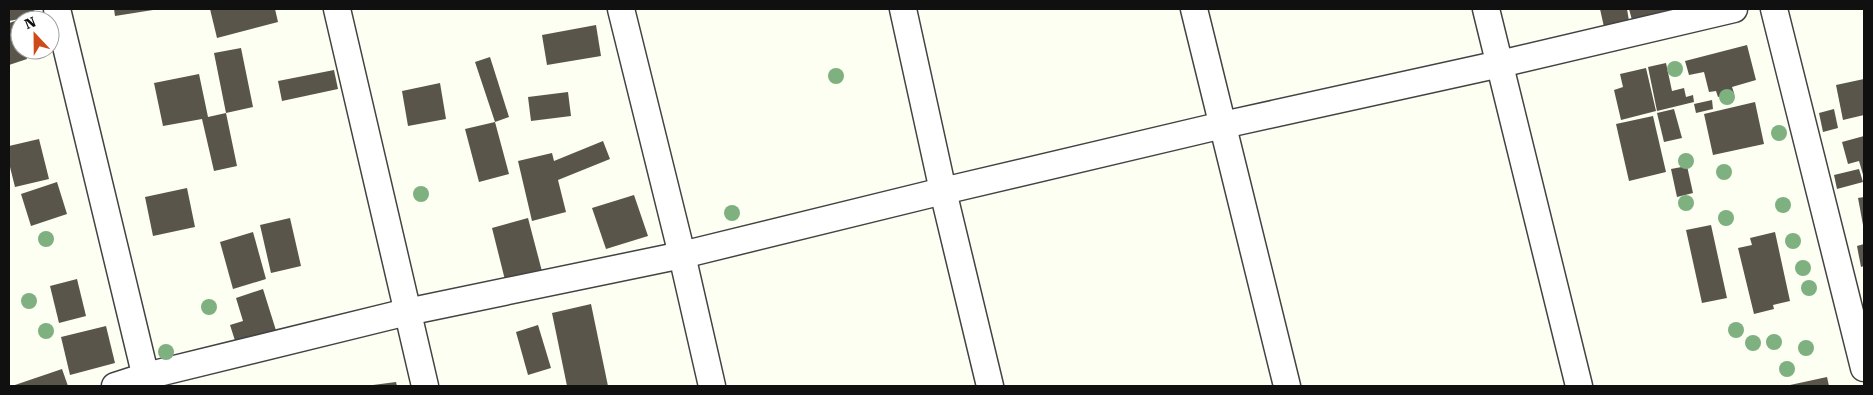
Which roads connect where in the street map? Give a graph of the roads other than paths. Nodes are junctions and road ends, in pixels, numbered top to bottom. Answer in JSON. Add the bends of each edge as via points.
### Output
{"nodes":[{"id":1,"x":56,"y":9,"type":"edge"},
{"id":2,"x":337,"y":9,"type":"edge"},
{"id":3,"x":621,"y":9,"type":"edge"},
{"id":4,"x":903,"y":9,"type":"edge"},
{"id":5,"x":1194,"y":9,"type":"edge"},
{"id":6,"x":1486,"y":9,"type":"edge"},
{"id":7,"x":1734,"y":9,"type":"edge"},
{"id":8,"x":1774,"y":9,"type":"edge"},
{"id":9,"x":1500,"y":64,"type":"junction"},
{"id":10,"x":1223,"y":125,"type":"junction"},
{"id":11,"x":944,"y":191,"type":"junction"},
{"id":12,"x":682,"y":256,"type":"junction"},
{"id":13,"x":408,"y":312,"type":"junction"},
{"id":14,"x":1864,"y":368,"type":"edge"},
{"id":15,"x":147,"y":381,"type":"edge"},
{"id":16,"x":115,"y":386,"type":"edge"},
{"id":17,"x":425,"y":386,"type":"edge"},
{"id":18,"x":712,"y":386,"type":"edge"},
{"id":19,"x":990,"y":386,"type":"edge"},
{"id":20,"x":1287,"y":386,"type":"edge"},
{"id":21,"x":1579,"y":386,"type":"edge"}],
"edges":[{"from":1,"to":15,"type":"street"},
{"from":2,"to":13,"type":"street"},
{"from":3,"to":12,"type":"street"},
{"from":4,"to":11,"type":"street"},
{"from":5,"to":10,"type":"street"},
{"from":6,"to":9,"type":"street"},
{"from":7,"to":9,"type":"street"},
{"from":8,"to":14,"type":"street"},
{"from":9,"to":10,"type":"street"},
{"from":9,"to":21,"type":"street"},
{"from":10,"to":11,"type":"street"},
{"from":10,"to":20,"type":"street"},
{"from":11,"to":12,"type":"street"},
{"from":11,"to":19,"type":"street"},
{"from":12,"to":13,"type":"street"},
{"from":12,"to":18,"type":"street"},
{"from":13,"to":15,"type":"street"},
{"from":13,"to":17,"type":"street"},
{"from":15,"to":16,"type":"street"}]}
